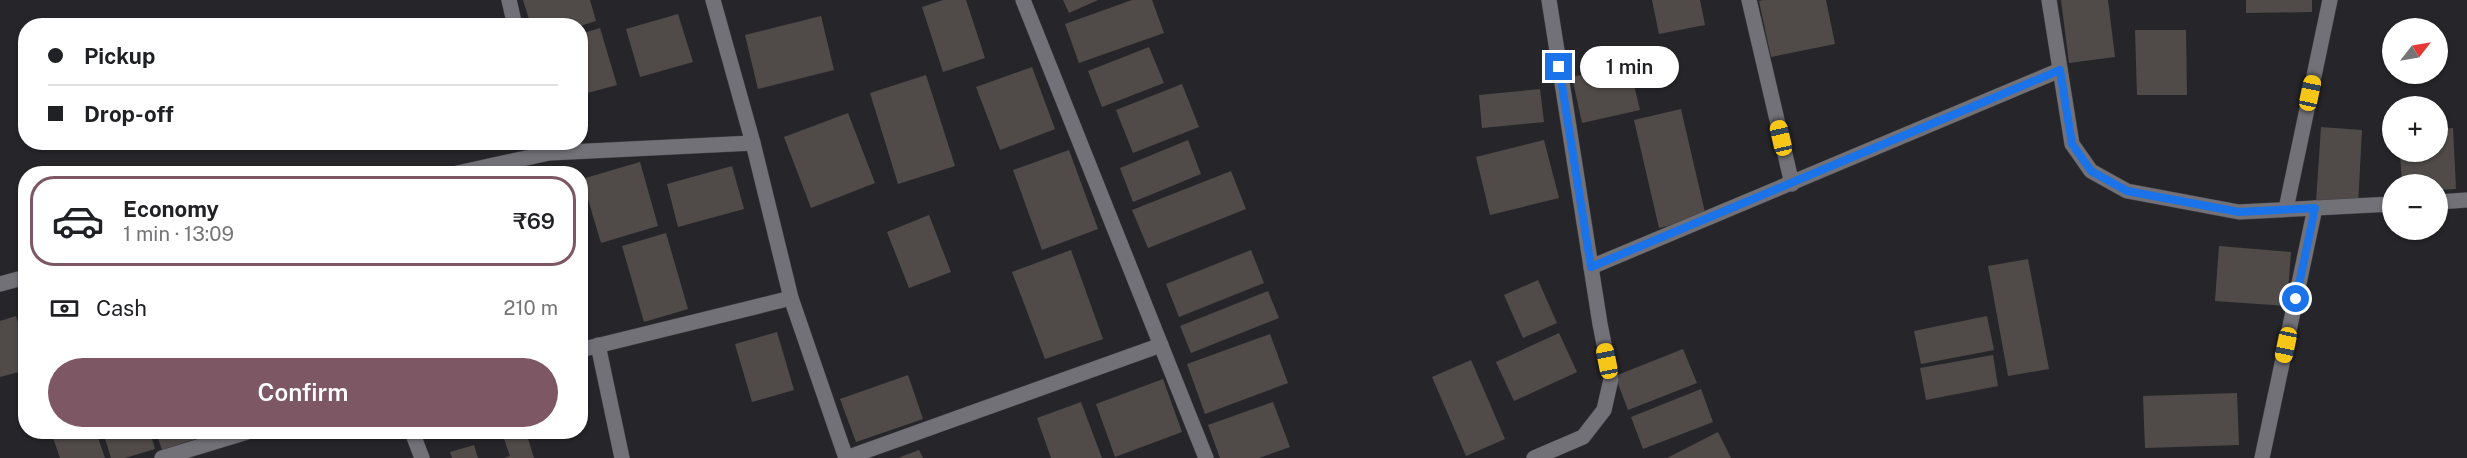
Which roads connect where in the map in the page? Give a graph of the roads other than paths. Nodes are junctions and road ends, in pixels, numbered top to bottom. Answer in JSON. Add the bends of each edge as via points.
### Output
{"nodes":[{"id":1,"x":509,"y":0,"type":"edge"},
{"id":2,"x":713,"y":0,"type":"edge"},
{"id":3,"x":1023,"y":0,"type":"edge"},
{"id":4,"x":1549,"y":0,"type":"edge"},
{"id":5,"x":1749,"y":0,"type":"edge"},
{"id":6,"x":2049,"y":0,"type":"edge"},
{"id":7,"x":2330,"y":0,"type":"edge"},
{"id":8,"x":513,"y":18,"type":"edge"},
{"id":9,"x":2060,"y":70,"type":"junction"},
{"id":10,"x":753,"y":143,"type":"junction"},
{"id":11,"x":588,"y":147,"type":"edge"},
{"id":12,"x":541,"y":150,"type":"edge"},
{"id":13,"x":482,"y":166,"type":"edge"},
{"id":14,"x":1792,"y":184,"type":"junction"},
{"id":15,"x":2467,"y":200,"type":"edge"},
{"id":16,"x":2448,"y":201,"type":"edge"},
{"id":17,"x":2382,"y":205,"type":"edge"},
{"id":18,"x":2315,"y":208,"type":"junction"},
{"id":19,"x":2286,"y":209,"type":"junction"},
{"id":20,"x":1591,"y":267,"type":"junction"},
{"id":21,"x":18,"y":279,"type":"edge"},
{"id":22,"x":0,"y":284,"type":"edge"},
{"id":23,"x":791,"y":298,"type":"junction"},
{"id":24,"x":598,"y":345,"type":"junction"},
{"id":25,"x":1161,"y":345,"type":"junction"},
{"id":26,"x":588,"y":348,"type":"edge"},
{"id":27,"x":224,"y":439,"type":"edge"},
{"id":28,"x":415,"y":439,"type":"edge"},
{"id":29,"x":162,"y":458,"type":"edge"},
{"id":30,"x":422,"y":458,"type":"edge"},
{"id":31,"x":622,"y":458,"type":"edge"},
{"id":32,"x":846,"y":458,"type":"edge"},
{"id":33,"x":1206,"y":458,"type":"edge"},
{"id":34,"x":1534,"y":458,"type":"edge"},
{"id":35,"x":2262,"y":458,"type":"edge"}],
"edges":[{"from":1,"to":8,"type":"street"},
{"from":2,"to":10,"type":"street"},
{"from":3,"to":25,"type":"street"},
{"from":4,"to":20,"type":"street"},
{"from":5,"to":14,"type":"street"},
{"from":6,"to":9,"type":"street"},
{"from":7,"to":19,"type":"street"},
{"from":9,"to":14,"type":"street"},
{"from":9,"to":19,"type":"street","via":[[2072,144],[2091,171],[2127,191],[2239,212]]},
{"from":10,"to":11,"type":"street"},
{"from":10,"to":23,"type":"street"},
{"from":12,"to":13,"type":"street"},
{"from":14,"to":20,"type":"street"},
{"from":15,"to":16,"type":"street"},
{"from":17,"to":18,"type":"street"},
{"from":18,"to":19,"type":"street"},
{"from":18,"to":35,"type":"street"},
{"from":20,"to":34,"type":"street","via":[[1611,379],[1604,410],[1582,437]]},
{"from":21,"to":22,"type":"street"},
{"from":23,"to":24,"type":"street"},
{"from":23,"to":32,"type":"street"},
{"from":24,"to":26,"type":"street"},
{"from":24,"to":31,"type":"street"},
{"from":25,"to":32,"type":"street"},
{"from":25,"to":33,"type":"street"},
{"from":27,"to":29,"type":"street"},
{"from":28,"to":30,"type":"street"}]}
